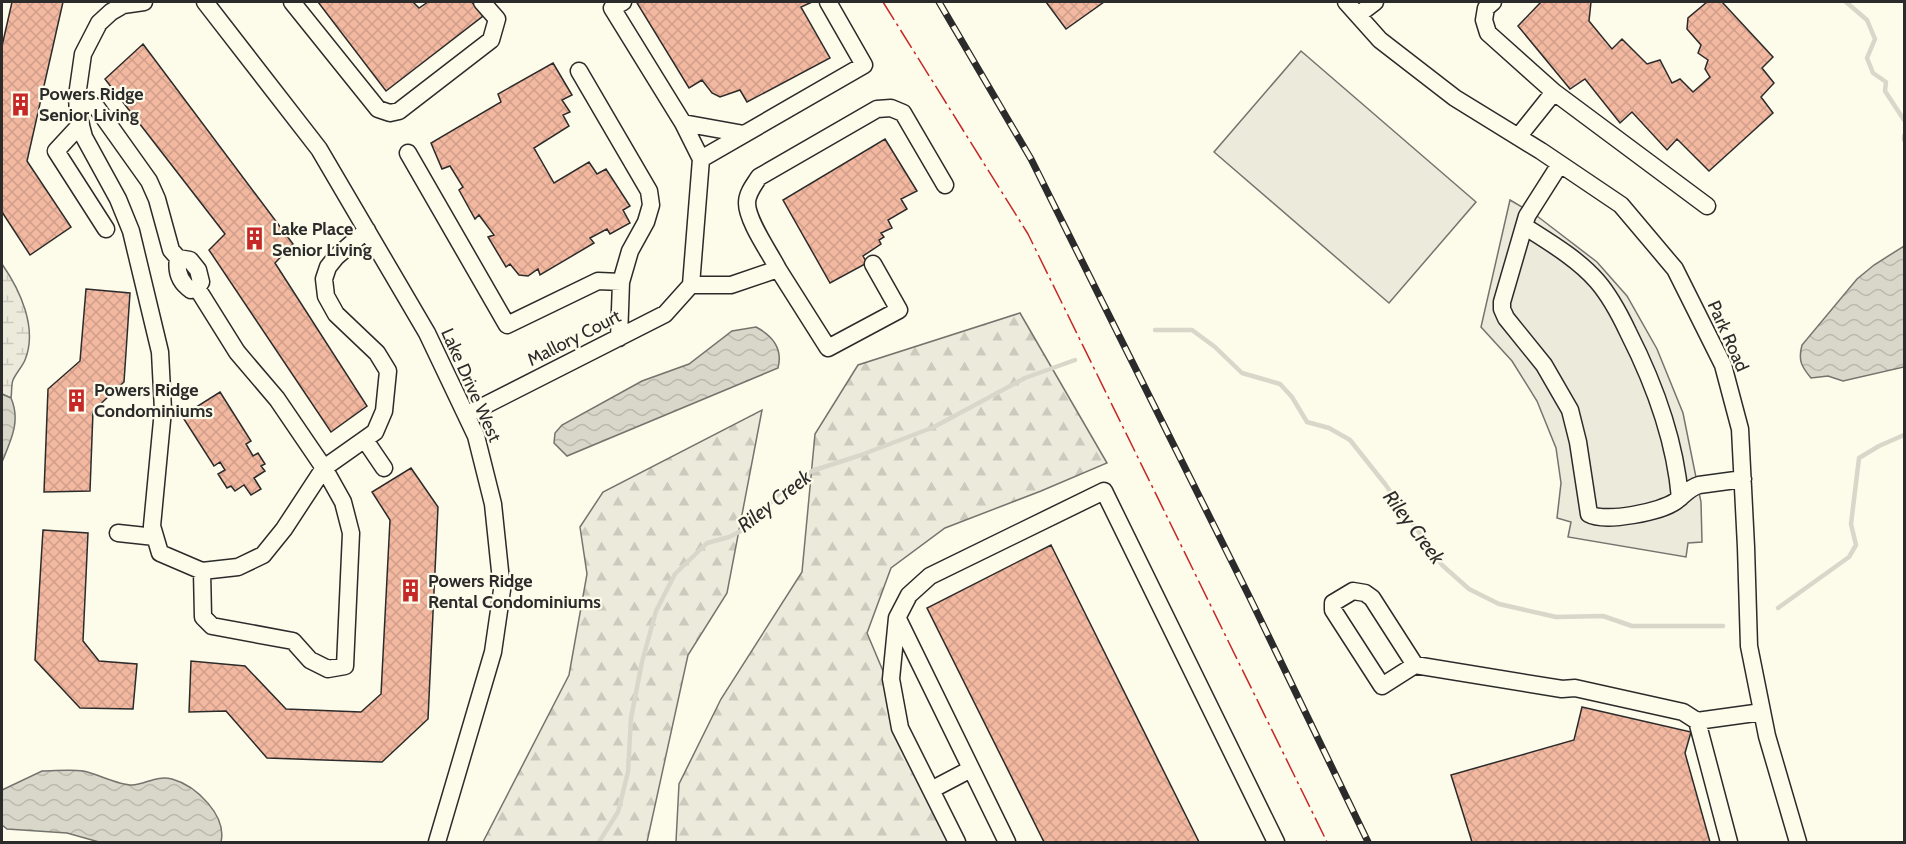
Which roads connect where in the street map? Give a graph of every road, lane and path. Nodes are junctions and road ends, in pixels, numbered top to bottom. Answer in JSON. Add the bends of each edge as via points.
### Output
{"nodes":[{"id":1,"x":144,"y":2,"type":"edge"},
{"id":2,"x":205,"y":2,"type":"edge"},
{"id":3,"x":292,"y":2,"type":"edge"},
{"id":4,"x":482,"y":2,"type":"edge"},
{"id":5,"x":623,"y":2,"type":"edge"},
{"id":6,"x":828,"y":2,"type":"edge"},
{"id":7,"x":1346,"y":2,"type":"edge"},
{"id":8,"x":1374,"y":2,"type":"edge"},
{"id":9,"x":1493,"y":2,"type":"edge"},
{"id":10,"x":1358,"y":15,"type":"junction"},
{"id":11,"x":579,"y":71,"type":"dead end"},
{"id":12,"x":1554,"y":92,"type":"junction"},
{"id":13,"x":77,"y":96,"type":"junction"},
{"id":14,"x":683,"y":123,"type":"junction"},
{"id":15,"x":81,"y":124,"type":"junction"},
{"id":16,"x":744,"y":134,"type":"junction"},
{"id":17,"x":1518,"y":137,"type":"junction"},
{"id":18,"x":408,"y":153,"type":"dead end"},
{"id":19,"x":701,"y":159,"type":"junction"},
{"id":20,"x":1560,"y":164,"type":"junction"},
{"id":21,"x":945,"y":185,"type":"dead end"},
{"id":22,"x":1707,"y":206,"type":"dead end"},
{"id":23,"x":1524,"y":226,"type":"junction"},
{"id":24,"x":106,"y":229,"type":"dead end"},
{"id":25,"x":367,"y":230,"type":"junction"},
{"id":26,"x":873,"y":264,"type":"dead end"},
{"id":27,"x":778,"y":269,"type":"junction"},
{"id":28,"x":621,"y":282,"type":"junction"},
{"id":29,"x":691,"y":285,"type":"junction"},
{"id":30,"x":619,"y":338,"type":"junction"},
{"id":31,"x":466,"y":415,"type":"junction"},
{"id":32,"x":365,"y":440,"type":"junction"},
{"id":33,"x":324,"y":468,"type":"junction"},
{"id":34,"x":384,"y":468,"type":"dead end"},
{"id":35,"x":1743,"y":479,"type":"junction"},
{"id":36,"x":1680,"y":498,"type":"junction"},
{"id":37,"x":118,"y":533,"type":"dead end"},
{"id":38,"x":155,"y":537,"type":"junction"},
{"id":39,"x":202,"y":572,"type":"junction"},
{"id":40,"x":897,"y":618,"type":"junction"},
{"id":41,"x":1415,"y":665,"type":"junction"},
{"id":42,"x":1762,"y":712,"type":"junction"},
{"id":43,"x":1697,"y":721,"type":"junction"},
{"id":44,"x":971,"y":769,"type":"junction"},
{"id":45,"x":931,"y":790,"type":"junction"},
{"id":46,"x":437,"y":843,"type":"edge"},
{"id":47,"x":957,"y":843,"type":"edge"},
{"id":48,"x":1007,"y":843,"type":"edge"},
{"id":49,"x":1276,"y":843,"type":"edge"},
{"id":50,"x":1729,"y":843,"type":"edge"},
{"id":51,"x":1798,"y":843,"type":"edge"}],
"edges":[{"from":1,"to":13,"type":"street","via":[[123,5],[99,23],[83,54]]},
{"from":2,"to":25,"type":"street","name":"Lake Drive West","via":[[319,149]]},
{"from":3,"to":4,"type":"street","via":[[378,109],[390,113],[399,111],[491,40],[496,19]]},
{"from":5,"to":14,"type":"street","via":[[612,8]]},
{"from":6,"to":16,"type":"street","via":[[864,65]]},
{"from":7,"to":10,"type":"street","name":"Park Road"},
{"from":8,"to":10,"type":"street"},
{"from":9,"to":12,"type":"street","via":[[1486,8],[1484,20],[1488,33]]},
{"from":10,"to":17,"type":"street","name":"Park Road","via":[[1380,40],[1455,98]]},
{"from":11,"to":28,"type":"street","via":[[649,191],[651,205],[646,222],[630,251]]},
{"from":12,"to":17,"type":"street"},
{"from":12,"to":22,"type":"street"},
{"from":13,"to":15,"type":"street"},
{"from":13,"to":33,"type":"street","via":[[97,108],[149,181],[171,250],[178,258],[190,260],[198,270],[201,282],[197,288],[237,352],[277,399]]},
{"from":14,"to":16,"type":"street"},
{"from":14,"to":19,"type":"street"},
{"from":15,"to":24,"type":"street","via":[[56,151]]},
{"from":15,"to":38,"type":"street","via":[[131,231],[160,352],[163,410],[152,526]]},
{"from":16,"to":19,"type":"street"},
{"from":17,"to":20,"type":"street","name":"Park Road"},
{"from":18,"to":28,"type":"street","via":[[507,325],[598,281]]},
{"from":19,"to":29,"type":"street"},
{"from":20,"to":23,"type":"street"},
{"from":20,"to":35,"type":"street","name":"Park Road","via":[[1621,205],[1675,269],[1723,365],[1740,429]]},
{"from":21,"to":27,"type":"street","via":[[903,113],[891,108],[877,109],[759,177],[750,192],[749,216]]},
{"from":23,"to":36,"type":"street","via":[[1598,282],[1618,312],[1642,359],[1669,432]]},
{"from":23,"to":36,"type":"street","via":[[1502,309],[1544,365],[1570,410],[1589,514],[1607,518],[1659,508]]},
{"from":25,"to":31,"type":"street","name":"Lake Drive West","via":[[428,333]]},
{"from":25,"to":32,"type":"street","via":[[336,257],[324,279],[326,296],[336,314],[377,353],[388,371],[384,411],[375,432]]},
{"from":26,"to":27,"type":"street","via":[[899,310],[828,348]]},
{"from":27,"to":29,"type":"street","via":[[731,285]]},
{"from":28,"to":30,"type":"street"},
{"from":29,"to":30,"type":"street","name":"Mallory Court","via":[[665,314]]},
{"from":30,"to":31,"type":"street","name":"Mallory Court"},
{"from":31,"to":46,"type":"street","name":"Lake Drive West","via":[[476,436],[493,504],[502,590],[493,652]]},
{"from":32,"to":33,"type":"street"},
{"from":32,"to":34,"type":"street"},
{"from":33,"to":39,"type":"street","via":[[263,555],[238,567]]},
{"from":33,"to":39,"type":"street","via":[[344,502],[351,534],[345,666],[328,669],[310,660],[293,641],[212,626],[203,617]]},
{"from":35,"to":36,"type":"street","via":[[1692,487]]},
{"from":35,"to":42,"type":"street","name":"Park Road","via":[[1749,646]]},
{"from":37,"to":38,"type":"street"},
{"from":38,"to":39,"type":"street","via":[[160,553]]},
{"from":40,"to":44,"type":"street"},
{"from":40,"to":45,"type":"street","via":[[891,679],[898,718]]},
{"from":40,"to":49,"type":"street","via":[[909,595],[930,576],[1104,491]]},
{"from":41,"to":41,"type":"street","via":[[1382,686],[1333,610],[1333,603],[1353,591],[1372,598]]},
{"from":41,"to":43,"type":"street","via":[[1575,688],[1683,712]]},
{"from":42,"to":43,"type":"street"},
{"from":42,"to":51,"type":"street","name":"Park Road"},
{"from":43,"to":50,"type":"street"},
{"from":44,"to":45,"type":"street"},
{"from":44,"to":48,"type":"street"},
{"from":45,"to":47,"type":"street"}]}
